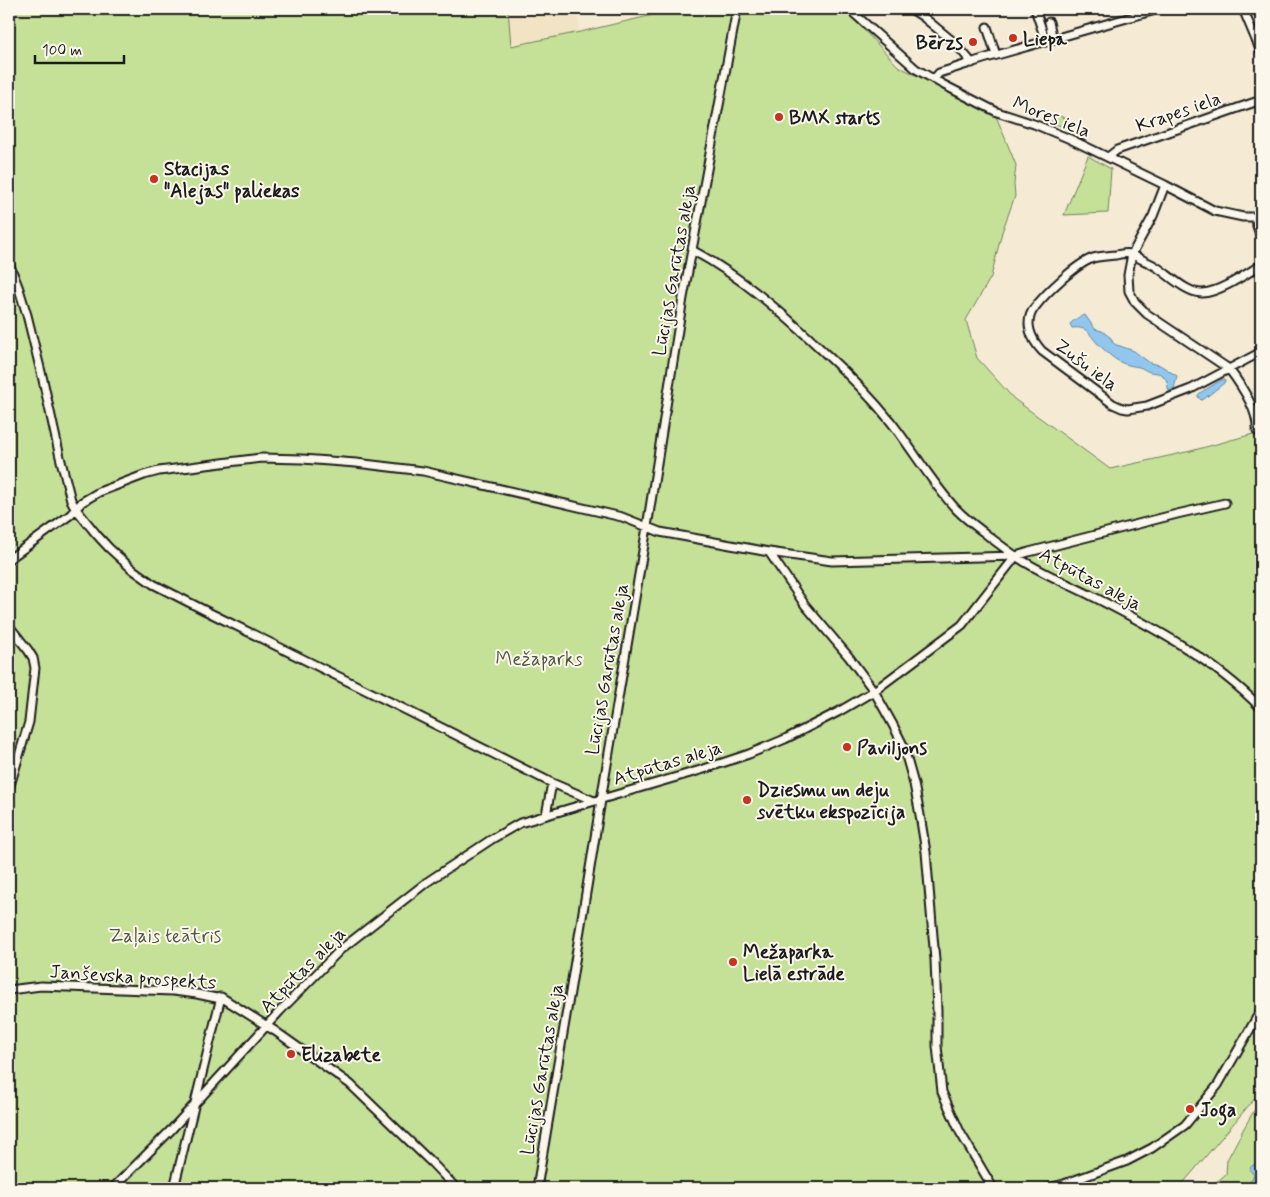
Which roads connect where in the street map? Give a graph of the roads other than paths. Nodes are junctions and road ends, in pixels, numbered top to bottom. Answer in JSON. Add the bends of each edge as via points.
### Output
{"nodes":[{"id":1,"x":737,"y":9,"type":"edge"},
{"id":2,"x":850,"y":9,"type":"edge"},
{"id":3,"x":911,"y":9,"type":"edge"},
{"id":4,"x":1035,"y":9,"type":"edge"},
{"id":5,"x":1159,"y":9,"type":"edge"},
{"id":6,"x":1243,"y":9,"type":"edge"},
{"id":7,"x":1049,"y":22,"type":"dead end"},
{"id":8,"x":987,"y":27,"type":"dead end"},
{"id":9,"x":1049,"y":41,"type":"junction"},
{"id":10,"x":1261,"y":52,"type":"edge"},
{"id":11,"x":996,"y":55,"type":"junction"},
{"id":12,"x":972,"y":63,"type":"junction"},
{"id":13,"x":934,"y":79,"type":"junction"},
{"id":14,"x":1261,"y":100,"type":"edge"},
{"id":15,"x":1108,"y":157,"type":"junction"},
{"id":16,"x":1166,"y":185,"type":"junction"},
{"id":17,"x":1259,"y":217,"type":"edge"},
{"id":18,"x":1261,"y":237,"type":"edge"},
{"id":19,"x":692,"y":250,"type":"junction"},
{"id":20,"x":1132,"y":254,"type":"junction"},
{"id":21,"x":9,"y":263,"type":"edge"},
{"id":22,"x":1261,"y":265,"type":"edge"},
{"id":23,"x":1261,"y":352,"type":"edge"},
{"id":24,"x":1229,"y":369,"type":"junction"},
{"id":25,"x":1257,"y":431,"type":"dead end"},
{"id":26,"x":1225,"y":503,"type":"dead end"},
{"id":27,"x":76,"y":509,"type":"junction"},
{"id":28,"x":646,"y":527,"type":"junction"},
{"id":29,"x":769,"y":552,"type":"junction"},
{"id":30,"x":1016,"y":556,"type":"junction"},
{"id":31,"x":9,"y":559,"type":"edge"},
{"id":32,"x":9,"y":626,"type":"edge"},
{"id":33,"x":874,"y":691,"type":"junction"},
{"id":34,"x":1261,"y":708,"type":"edge"},
{"id":35,"x":552,"y":783,"type":"junction"},
{"id":36,"x":9,"y":789,"type":"edge"},
{"id":37,"x":598,"y":800,"type":"junction"},
{"id":38,"x":546,"y":815,"type":"junction"},
{"id":39,"x":9,"y":990,"type":"edge"},
{"id":40,"x":221,"y":997,"type":"junction"},
{"id":41,"x":1261,"y":1010,"type":"edge"},
{"id":42,"x":267,"y":1026,"type":"junction"},
{"id":43,"x":194,"y":1105,"type":"junction"},
{"id":44,"x":171,"y":1130,"type":"junction"},
{"id":45,"x":187,"y":1132,"type":"junction"},
{"id":46,"x":113,"y":1188,"type":"edge"},
{"id":47,"x":174,"y":1188,"type":"edge"},
{"id":48,"x":456,"y":1188,"type":"edge"},
{"id":49,"x":537,"y":1188,"type":"edge"},
{"id":50,"x":993,"y":1188,"type":"edge"},
{"id":51,"x":1048,"y":1188,"type":"edge"}],
"edges":[{"from":1,"to":19,"type":"street","name":"Lūcijas Garūtas aleja"},
{"from":2,"to":13,"type":"street","name":"Mores iela","via":[[905,60]]},
{"from":3,"to":12,"type":"street","via":[[956,44]]},
{"from":4,"to":9,"type":"street"},
{"from":5,"to":9,"type":"street"},
{"from":6,"to":10,"type":"street"},
{"from":7,"to":9,"type":"street"},
{"from":8,"to":11,"type":"street"},
{"from":9,"to":11,"type":"street"},
{"from":11,"to":12,"type":"street"},
{"from":12,"to":13,"type":"street","via":[[939,73]]},
{"from":13,"to":15,"type":"street","name":"Mores iela","via":[[997,112],[1034,124]]},
{"from":14,"to":15,"type":"street","name":"Krapes iela","via":[[1116,150]]},
{"from":15,"to":16,"type":"street","name":"Mores iela"},
{"from":16,"to":17,"type":"street","name":"Mores iela","via":[[1215,211]]},
{"from":16,"to":20,"type":"street"},
{"from":17,"to":18,"type":"street","via":[[1257,226]]},
{"from":19,"to":28,"type":"street","name":"Lūcijas Garūtas aleja"},
{"from":19,"to":30,"type":"street","via":[[758,294],[857,383],[891,421],[957,510]]},
{"from":20,"to":22,"type":"street","via":[[1188,289],[1201,293],[1218,289]]},
{"from":20,"to":24,"type":"street","via":[[1128,283],[1140,308]]},
{"from":20,"to":24,"type":"street","name":"Zušu iela","via":[[1088,260],[1047,292],[1029,318],[1031,334],[1037,345],[1122,408],[1155,403]]},
{"from":21,"to":27,"type":"street","via":[[27,315],[60,457]]},
{"from":23,"to":24,"type":"street","name":"Zušu iela"},
{"from":24,"to":25,"type":"street","via":[[1250,404],[1257,421]]},
{"from":26,"to":30,"type":"street"},
{"from":27,"to":28,"type":"street","via":[[99,492],[159,471],[261,458],[302,459],[424,471],[622,518]]},
{"from":27,"to":31,"type":"street"},
{"from":27,"to":35,"type":"street","via":[[109,548],[158,587]]},
{"from":28,"to":29,"type":"street"},
{"from":28,"to":37,"type":"street","name":"Lūcijas Garūtas aleja"},
{"from":29,"to":30,"type":"street","via":[[832,561]]},
{"from":29,"to":33,"type":"street","via":[[804,605]]},
{"from":30,"to":33,"type":"street","name":"Atpūtas aleja","via":[[962,625]]},
{"from":30,"to":34,"type":"street","name":"Atpūtas aleja","via":[[1178,643],[1217,668]]},
{"from":32,"to":36,"type":"street","via":[[33,658],[35,668],[29,722]]},
{"from":33,"to":37,"type":"street","name":"Atpūtas aleja","via":[[785,739],[749,754]]},
{"from":33,"to":50,"type":"street","via":[[903,745],[920,815],[933,923],[936,1046],[942,1092],[960,1132]]},
{"from":35,"to":37,"type":"street"},
{"from":35,"to":38,"type":"street"},
{"from":37,"to":38,"type":"street","name":"Atpūtas aleja"},
{"from":37,"to":49,"type":"street","name":"Lūcijas Garūtas aleja"},
{"from":38,"to":42,"type":"street","name":"Atpūtas aleja","via":[[520,823],[427,882],[340,950]]},
{"from":39,"to":40,"type":"street","name":"Janševska prospekts","via":[[41,986],[173,991]]},
{"from":40,"to":42,"type":"street","name":"Janševska prospekts"},
{"from":40,"to":43,"type":"street"},
{"from":41,"to":51,"type":"street","via":[[1218,1085],[1185,1125],[1133,1158]]},
{"from":42,"to":43,"type":"street","name":"Atpūtas aleja"},
{"from":42,"to":48,"type":"street","name":"Janševska prospekts","via":[[350,1084]]},
{"from":43,"to":44,"type":"street","name":"Atpūtas aleja"},
{"from":43,"to":45,"type":"street"},
{"from":44,"to":45,"type":"street"},
{"from":44,"to":46,"type":"street","name":"Atpūtas aleja"},
{"from":45,"to":47,"type":"street"}]}
